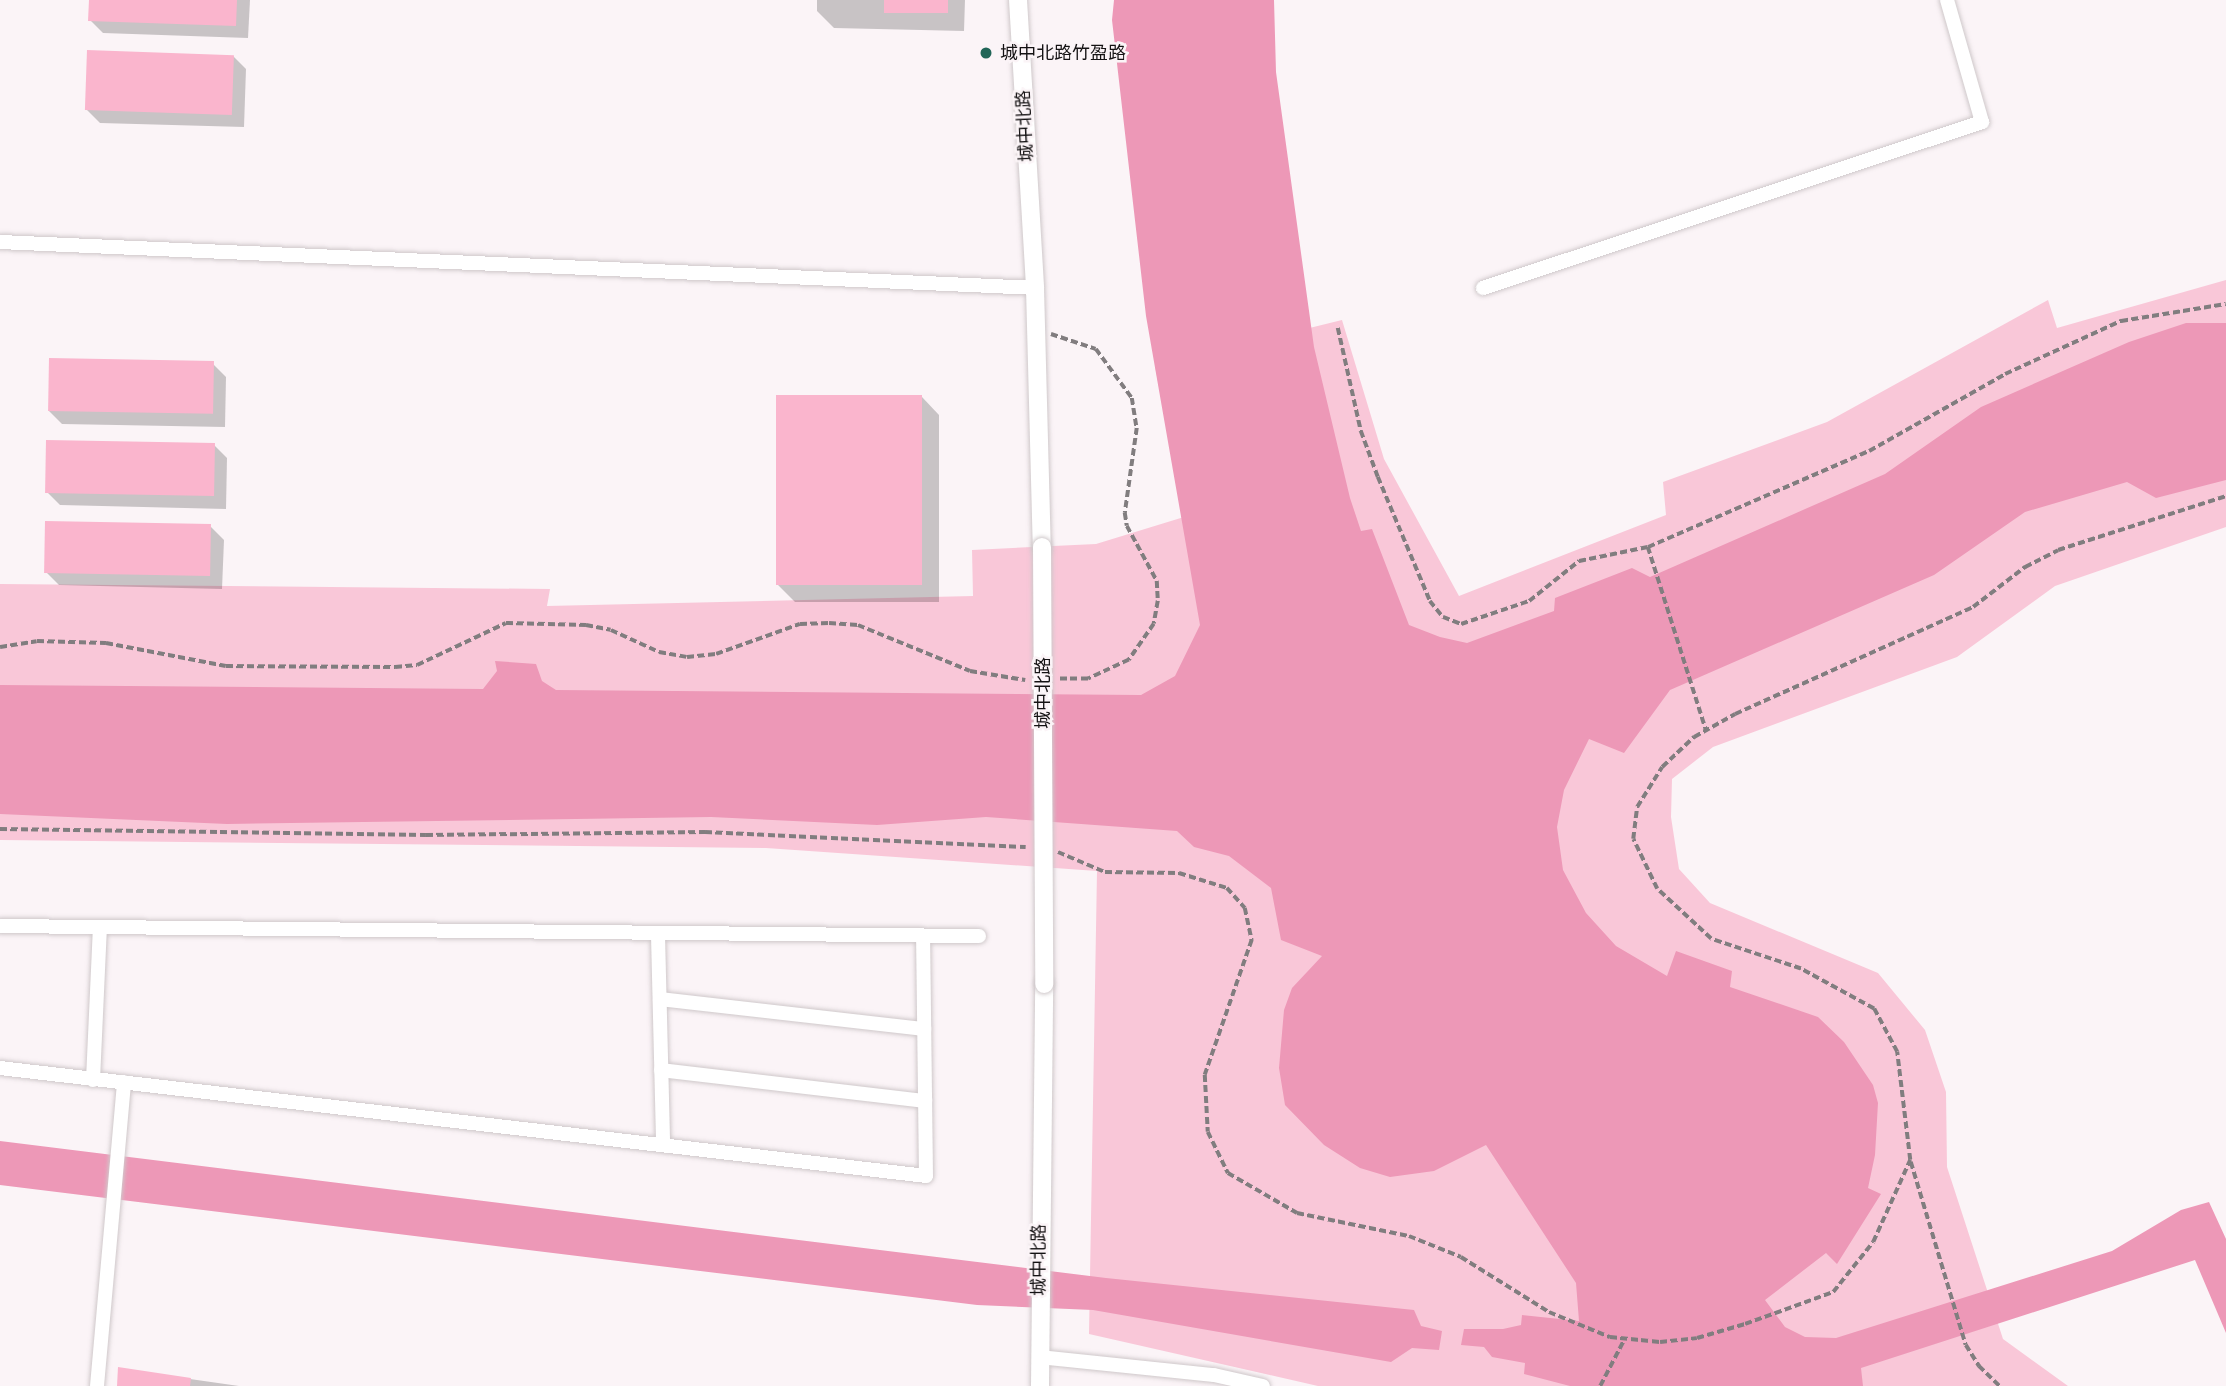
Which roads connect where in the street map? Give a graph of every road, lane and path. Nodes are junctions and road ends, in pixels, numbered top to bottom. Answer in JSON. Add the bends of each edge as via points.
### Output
{"nodes":[{"id":1,"x":1018,"y":0,"type":"edge"},
{"id":2,"x":1947,"y":0,"type":"edge"},
{"id":3,"x":0,"y":242,"type":"edge"},
{"id":4,"x":1035,"y":288,"type":"junction"},
{"id":5,"x":1483,"y":288,"type":"dead end"},
{"id":6,"x":2226,"y":304,"type":"edge"},
{"id":7,"x":1338,"y":328,"type":"dead end"},
{"id":8,"x":1036,"y":330,"type":"junction"},
{"id":9,"x":2226,"y":496,"type":"edge"},
{"id":10,"x":1648,"y":547,"type":"junction"},
{"id":11,"x":0,"y":648,"type":"edge"},
{"id":12,"x":1051,"y":679,"type":"dead end"},
{"id":13,"x":1038,"y":680,"type":"dead end"},
{"id":14,"x":1706,"y":730,"type":"junction"},
{"id":15,"x":0,"y":926,"type":"edge"},
{"id":16,"x":100,"y":928,"type":"junction"},
{"id":17,"x":658,"y":934,"type":"junction"},
{"id":18,"x":923,"y":936,"type":"junction"},
{"id":19,"x":979,"y":936,"type":"dead end"},
{"id":20,"x":660,"y":999,"type":"junction"},
{"id":21,"x":924,"y":1029,"type":"junction"},
{"id":22,"x":0,"y":1068,"type":"edge"},
{"id":23,"x":661,"y":1070,"type":"junction"},
{"id":24,"x":93,"y":1080,"type":"junction"},
{"id":25,"x":124,"y":1082,"type":"junction"},
{"id":26,"x":925,"y":1101,"type":"junction"},
{"id":27,"x":663,"y":1143,"type":"junction"},
{"id":28,"x":1910,"y":1160,"type":"junction"},
{"id":29,"x":1549,"y":1312,"type":"dead end"},
{"id":30,"x":1625,"y":1338,"type":"junction"},
{"id":31,"x":1039,"y":1357,"type":"junction"},
{"id":32,"x":96,"y":1386,"type":"edge"},
{"id":33,"x":1040,"y":1386,"type":"edge"},
{"id":34,"x":1263,"y":1386,"type":"edge"},
{"id":35,"x":1600,"y":1386,"type":"edge"},
{"id":36,"x":2000,"y":1386,"type":"edge"}],
"edges":[{"from":1,"to":4,"type":"street","name":"城中北路"},
{"from":2,"to":5,"type":"street","via":[[1982,122]]},
{"from":3,"to":4,"type":"street"},
{"from":4,"to":8,"type":"street","name":"城中北路"},
{"from":6,"to":10,"type":"path","via":[[2121,321],[2005,374],[1869,451]]},
{"from":7,"to":10,"type":"path","via":[[1374,466],[1430,600],[1443,617],[1461,624],[1481,620],[1548,590],[1579,561]]},
{"from":8,"to":12,"type":"path","via":[[1096,349],[1132,398],[1137,428],[1127,526],[1157,581],[1154,624],[1129,660],[1088,679]]},
{"from":8,"to":31,"type":"street","name":"城中北路","bridge":true,"via":[[1044,984]]},
{"from":9,"to":14,"type":"path","via":[[2058,550],[2025,567],[1973,607]]},
{"from":10,"to":14,"type":"path"},
{"from":11,"to":13,"type":"path","via":[[37,641],[106,643],[226,666],[395,667],[417,665],[506,623],[586,625],[611,630],[659,652],[687,657],[716,654],[800,624],[829,623],[858,625],[970,671]]},
{"from":14,"to":28,"type":"path","via":[[1662,767],[1637,807],[1633,839],[1657,889],[1711,939],[1801,969],[1874,1009],[1897,1052]]},
{"from":15,"to":16,"type":"street"},
{"from":16,"to":17,"type":"street"},
{"from":16,"to":24,"type":"street"},
{"from":17,"to":18,"type":"street"},
{"from":17,"to":20,"type":"street"},
{"from":18,"to":19,"type":"street"},
{"from":18,"to":21,"type":"street"},
{"from":20,"to":21,"type":"street"},
{"from":20,"to":23,"type":"street"},
{"from":21,"to":26,"type":"street"},
{"from":22,"to":24,"type":"street"},
{"from":23,"to":26,"type":"street"},
{"from":23,"to":27,"type":"street"},
{"from":24,"to":25,"type":"street"},
{"from":25,"to":27,"type":"street"},
{"from":25,"to":32,"type":"street"},
{"from":26,"to":27,"type":"street","via":[[926,1176]]},
{"from":28,"to":30,"type":"path","via":[[1873,1242],[1833,1292],[1697,1338],[1660,1342]]},
{"from":28,"to":36,"type":"path","via":[[1966,1345],[1979,1367]]},
{"from":29,"to":30,"type":"path"},
{"from":30,"to":35,"type":"path"},
{"from":31,"to":33,"type":"street","name":"城中北路"},
{"from":31,"to":34,"type":"street","via":[[1214,1375]]}]}
